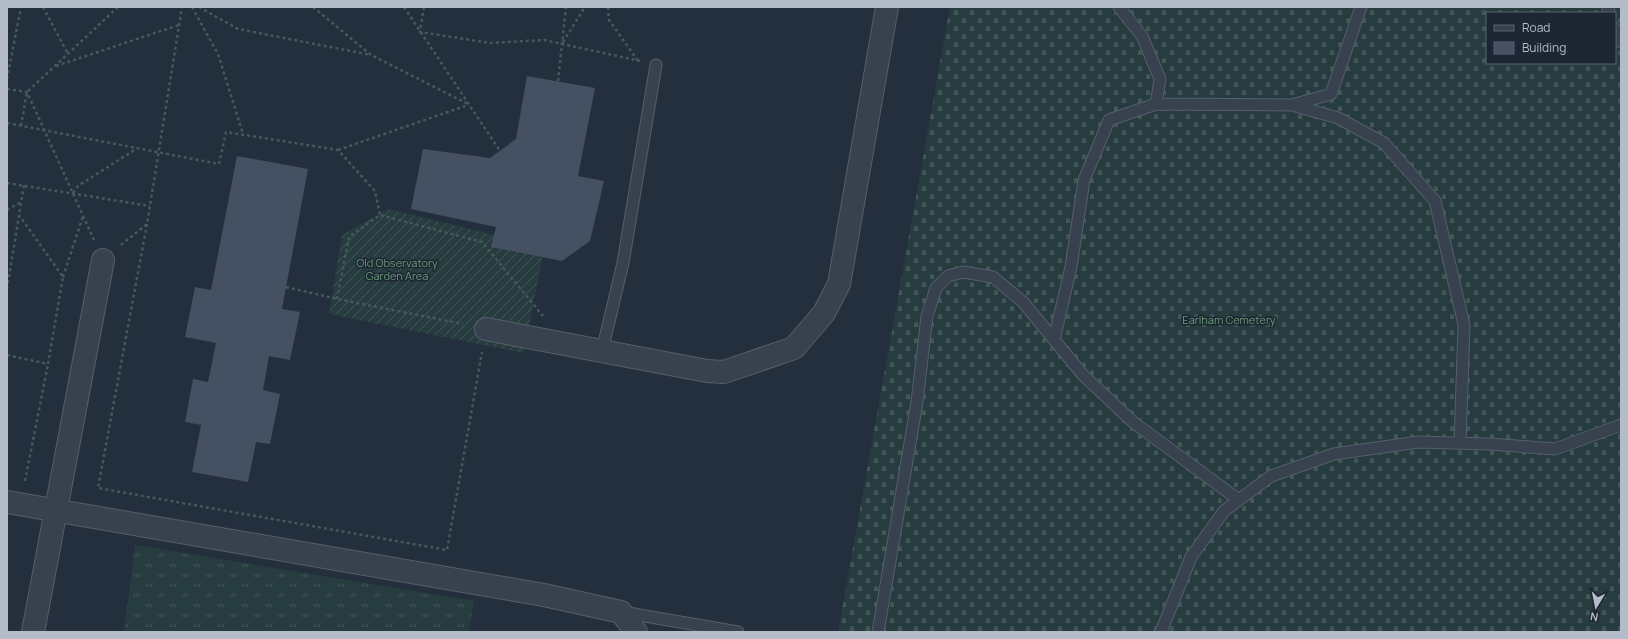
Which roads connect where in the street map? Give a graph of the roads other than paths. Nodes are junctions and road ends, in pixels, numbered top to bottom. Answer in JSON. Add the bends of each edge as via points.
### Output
{"nodes":[{"id":1,"x":887,"y":7,"type":"edge"},
{"id":2,"x":1119,"y":7,"type":"edge"},
{"id":3,"x":1361,"y":7,"type":"edge"},
{"id":4,"x":1616,"y":31,"type":"edge"},
{"id":5,"x":1621,"y":42,"type":"edge"},
{"id":6,"x":656,"y":65,"type":"road end"},
{"id":7,"x":1156,"y":104,"type":"junction"},
{"id":8,"x":1292,"y":105,"type":"junction"},
{"id":9,"x":103,"y":260,"type":"road end"},
{"id":10,"x":486,"y":329,"type":"road end"},
{"id":11,"x":1054,"y":340,"type":"junction"},
{"id":12,"x":602,"y":351,"type":"junction"},
{"id":13,"x":1621,"y":424,"type":"edge"},
{"id":14,"x":1460,"y":443,"type":"junction"},
{"id":15,"x":1239,"y":500,"type":"junction"},
{"id":16,"x":7,"y":502,"type":"edge"},
{"id":17,"x":56,"y":510,"type":"junction"},
{"id":18,"x":622,"y":612,"type":"junction"},
{"id":19,"x":33,"y":632,"type":"edge"},
{"id":20,"x":636,"y":632,"type":"edge"},
{"id":21,"x":738,"y":632,"type":"edge"},
{"id":22,"x":878,"y":632,"type":"edge"},
{"id":23,"x":1161,"y":632,"type":"edge"}],
"edges":[{"from":1,"to":12,"type":"street","via":[[839,284],[824,313],[794,348],[724,372]]},
{"from":2,"to":7,"type":"lane","via":[[1142,36],[1160,80]]},
{"from":3,"to":8,"type":"lane","via":[[1331,94]]},
{"from":4,"to":5,"type":"lane"},
{"from":6,"to":12,"type":"lane","via":[[622,263]]},
{"from":7,"to":8,"type":"lane"},
{"from":7,"to":11,"type":"lane","via":[[1109,120],[1084,180],[1071,267]]},
{"from":8,"to":14,"type":"lane","via":[[1338,118],[1384,143],[1435,201],[1464,325]]},
{"from":9,"to":17,"type":"street"},
{"from":10,"to":12,"type":"street"},
{"from":11,"to":15,"type":"lane","via":[[1084,375],[1133,422]]},
{"from":11,"to":22,"type":"lane","via":[[1023,302],[993,277],[963,272],[948,276],[936,288],[927,316],[917,402]]},
{"from":13,"to":14,"type":"lane","via":[[1555,449]]},
{"from":14,"to":15,"type":"lane","via":[[1418,442],[1334,454],[1270,476]]},
{"from":15,"to":23,"type":"lane","via":[[1224,511],[1191,557]]},
{"from":16,"to":17,"type":"street"},
{"from":17,"to":18,"type":"street","via":[[544,595]]},
{"from":17,"to":19,"type":"street"},
{"from":18,"to":20,"type":"street"},
{"from":18,"to":21,"type":"lane"}]}
